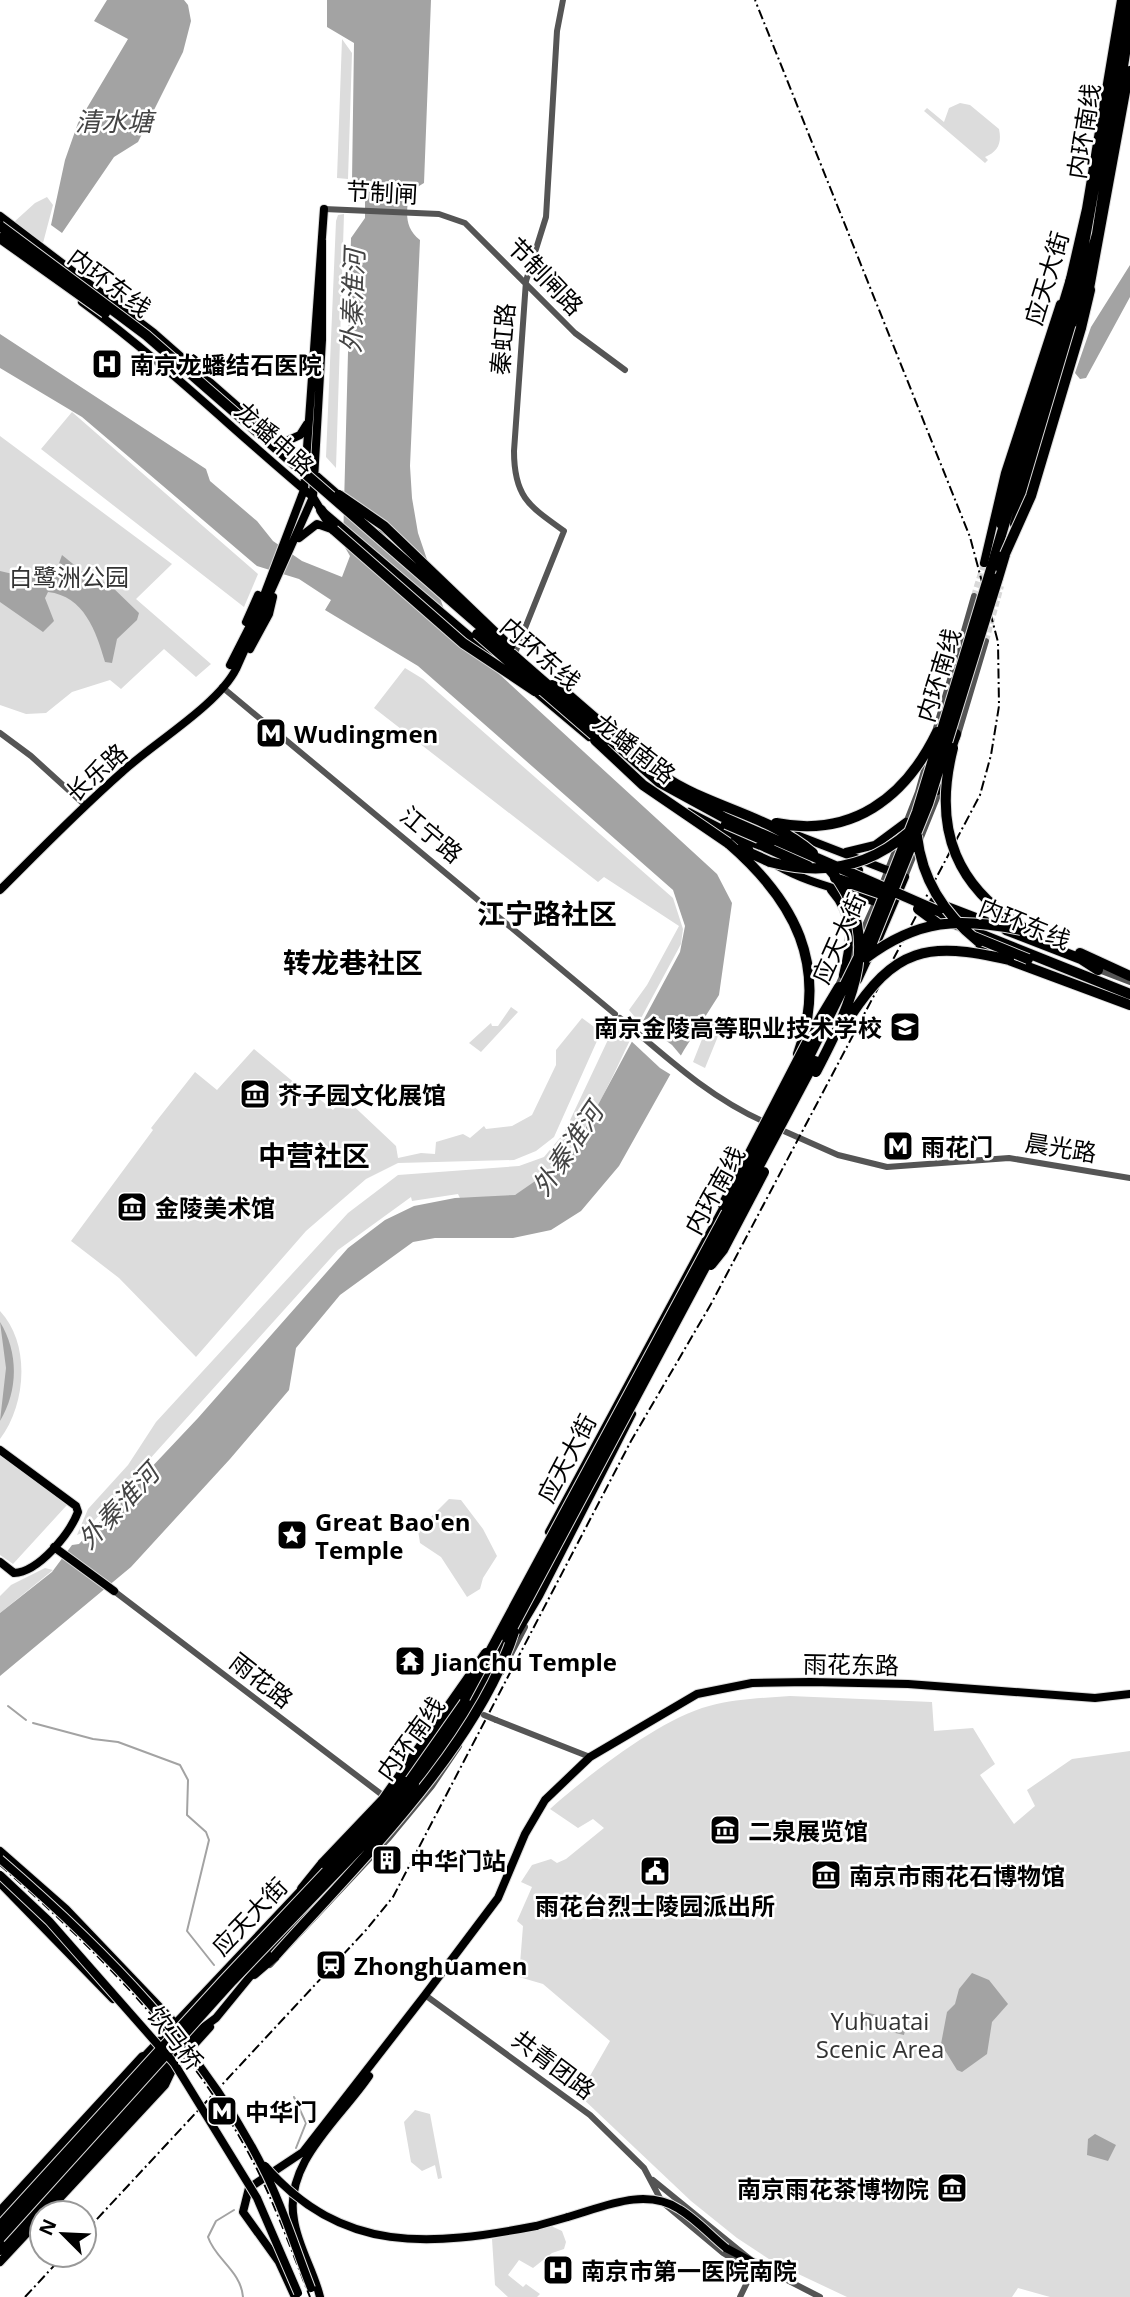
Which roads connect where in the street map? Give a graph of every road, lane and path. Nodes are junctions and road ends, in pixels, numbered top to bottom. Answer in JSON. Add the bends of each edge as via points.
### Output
{"nodes":[{"id":1,"x":563,"y":0,"type":"edge"},
{"id":2,"x":1121,"y":0,"type":"edge"},
{"id":3,"x":1128,"y":0,"type":"edge"},
{"id":4,"x":1130,"y":20,"type":"edge"},
{"id":5,"x":1130,"y":70,"type":"edge"},
{"id":6,"x":324,"y":209,"type":"joint"},
{"id":7,"x":439,"y":214,"type":"joint"},
{"id":8,"x":0,"y":216,"type":"edge"},
{"id":9,"x":0,"y":226,"type":"edge"},
{"id":10,"x":322,"y":240,"type":"junction"},
{"id":11,"x":0,"y":241,"type":"edge"},
{"id":12,"x":1071,"y":279,"type":"junction"},
{"id":13,"x":526,"y":281,"type":"junction"},
{"id":14,"x":1090,"y":290,"type":"junction"},
{"id":15,"x":625,"y":370,"type":"dead end"},
{"id":16,"x":309,"y":422,"type":"junction"},
{"id":17,"x":280,"y":444,"type":"junction"},
{"id":18,"x":308,"y":468,"type":"junction"},
{"id":19,"x":316,"y":475,"type":"junction"},
{"id":20,"x":304,"y":490,"type":"junction"},
{"id":21,"x":340,"y":495,"type":"junction"},
{"id":22,"x":313,"y":497,"type":"junction"},
{"id":23,"x":321,"y":510,"type":"junction"},
{"id":24,"x":334,"y":530,"type":"junction"},
{"id":25,"x":1000,"y":539,"type":"junction"},
{"id":26,"x":290,"y":541,"type":"junction"},
{"id":27,"x":1005,"y":554,"type":"junction"},
{"id":28,"x":993,"y":574,"type":"junction"},
{"id":29,"x":974,"y":596,"type":"tunnel mouth"},
{"id":30,"x":986,"y":641,"type":"tunnel mouth"},
{"id":31,"x":515,"y":653,"type":"junction"},
{"id":32,"x":505,"y":666,"type":"junction"},
{"id":33,"x":539,"y":679,"type":"junction"},
{"id":34,"x":222,"y":687,"type":"junction"},
{"id":35,"x":556,"y":703,"type":"junction"},
{"id":36,"x":583,"y":727,"type":"junction"},
{"id":37,"x":939,"y":730,"type":"junction"},
{"id":38,"x":0,"y":733,"type":"edge"},
{"id":39,"x":956,"y":734,"type":"junction"},
{"id":40,"x":86,"y":806,"type":"junction"},
{"id":41,"x":721,"y":808,"type":"junction"},
{"id":42,"x":756,"y":822,"type":"junction"},
{"id":43,"x":905,"y":822,"type":"junction"},
{"id":44,"x":730,"y":838,"type":"junction"},
{"id":45,"x":846,"y":852,"type":"junction"},
{"id":46,"x":888,"y":870,"type":"junction"},
{"id":47,"x":905,"y":877,"type":"junction"},
{"id":48,"x":0,"y":890,"type":"edge"},
{"id":49,"x":831,"y":890,"type":"junction"},
{"id":50,"x":895,"y":901,"type":"junction"},
{"id":51,"x":876,"y":902,"type":"junction"},
{"id":52,"x":919,"y":906,"type":"junction"},
{"id":53,"x":971,"y":920,"type":"dead end"},
{"id":54,"x":967,"y":930,"type":"dead end"},
{"id":55,"x":1031,"y":932,"type":"junction"},
{"id":56,"x":1009,"y":960,"type":"junction"},
{"id":57,"x":1098,"y":970,"type":"junction"},
{"id":58,"x":843,"y":975,"type":"junction"},
{"id":59,"x":1116,"y":975,"type":"joint"},
{"id":60,"x":1130,"y":979,"type":"edge"},
{"id":61,"x":1092,"y":983,"type":"junction"},
{"id":62,"x":1130,"y":988,"type":"edge"},
{"id":63,"x":1130,"y":996,"type":"edge"},
{"id":64,"x":1130,"y":1005,"type":"edge"},
{"id":65,"x":819,"y":1028,"type":"joint"},
{"id":66,"x":826,"y":1052,"type":"junction"},
{"id":67,"x":788,"y":1079,"type":"junction"},
{"id":68,"x":769,"y":1124,"type":"junction"},
{"id":69,"x":782,"y":1130,"type":"junction"},
{"id":70,"x":1130,"y":1178,"type":"edge"},
{"id":71,"x":695,"y":1277,"type":"junction"},
{"id":72,"x":0,"y":1450,"type":"edge"},
{"id":73,"x":57,"y":1549,"type":"junction"},
{"id":74,"x":0,"y":1562,"type":"edge"},
{"id":75,"x":532,"y":1565,"type":"junction"},
{"id":76,"x":550,"y":1574,"type":"junction"},
{"id":77,"x":114,"y":1591,"type":"joint"},
{"id":78,"x":539,"y":1596,"type":"junction"},
{"id":79,"x":522,"y":1608,"type":"junction"},
{"id":80,"x":498,"y":1639,"type":"junction"},
{"id":81,"x":1130,"y":1694,"type":"edge"},
{"id":82,"x":484,"y":1715,"type":"junction"},
{"id":83,"x":590,"y":1757,"type":"junction"},
{"id":84,"x":388,"y":1799,"type":"junction"},
{"id":85,"x":400,"y":1811,"type":"junction"},
{"id":86,"x":413,"y":1816,"type":"junction"},
{"id":87,"x":0,"y":1851,"type":"edge"},
{"id":88,"x":0,"y":1859,"type":"edge"},
{"id":89,"x":0,"y":1875,"type":"edge"},
{"id":90,"x":0,"y":1883,"type":"edge"},
{"id":91,"x":302,"y":1889,"type":"junction"},
{"id":92,"x":254,"y":1974,"type":"junction"},
{"id":93,"x":425,"y":1995,"type":"junction"},
{"id":94,"x":174,"y":2022,"type":"junction"},
{"id":95,"x":154,"y":2043,"type":"junction"},
{"id":96,"x":143,"y":2057,"type":"junction"},
{"id":97,"x":171,"y":2065,"type":"junction"},
{"id":98,"x":251,"y":2147,"type":"junction"},
{"id":99,"x":290,"y":2161,"type":"junction"},
{"id":100,"x":299,"y":2175,"type":"junction"},
{"id":101,"x":650,"y":2177,"type":"junction"},
{"id":102,"x":59,"y":2199,"type":"edge"},
{"id":103,"x":0,"y":2212,"type":"edge"},
{"id":104,"x":0,"y":2218,"type":"edge"},
{"id":105,"x":0,"y":2226,"type":"edge"},
{"id":106,"x":28,"y":2232,"type":"edge"},
{"id":107,"x":0,"y":2238,"type":"edge"},
{"id":108,"x":0,"y":2248,"type":"edge"},
{"id":109,"x":0,"y":2262,"type":"edge"},
{"id":110,"x":756,"y":2264,"type":"junction"},
{"id":111,"x":297,"y":2296,"type":"edge"},
{"id":112,"x":314,"y":2297,"type":"edge"},
{"id":113,"x":320,"y":2297,"type":"edge"},
{"id":114,"x":740,"y":2297,"type":"edge"},
{"id":115,"x":820,"y":2297,"type":"edge"}],
"edges":[{"from":1,"to":13,"type":"street","name":"秦虹路","via":[[557,31],[546,217]]},
{"from":2,"to":12,"type":"main road","name":"应天大街"},
{"from":3,"to":25,"type":"highway","name":"内环南线","via":[[1078,277]]},
{"from":4,"to":27,"type":"highway","name":"内环南线","bridge":true,"via":[[1097,234]]},
{"from":5,"to":14,"type":"main road","name":"应天大街"},
{"from":6,"to":7,"type":"street","name":"节制闸"},
{"from":6,"to":10,"type":"main road"},
{"from":7,"to":13,"type":"street","name":"节制闸路","via":[[465,223]]},
{"from":8,"to":17,"type":"main road","name":"龙蟠中路","via":[[154,333]]},
{"from":9,"to":33,"type":"highway","name":"内环东线","bridge":true,"via":[[146,335]]},
{"from":10,"to":16,"type":"main road"},
{"from":10,"to":19,"type":"main road"},
{"from":11,"to":20,"type":"main road","name":"龙蟠中路","via":[[141,346]]},
{"from":11,"to":35,"type":"highway","name":"内环东线","bridge":true,"via":[[142,338]]},
{"from":12,"to":25,"type":"highway","via":[[1002,507]]},
{"from":12,"to":28,"type":"main road","name":"应天大街","via":[[1054,317],[1005,473]]},
{"from":13,"to":15,"type":"street","name":"节制闸路","via":[[575,333]]},
{"from":13,"to":31,"type":"street","name":"秦虹路","via":[[514,471],[523,497],[564,531]]},
{"from":14,"to":27,"type":"highway","bridge":true,"via":[[1031,496]]},
{"from":14,"to":28,"type":"main road","name":"应天大街"},
{"from":16,"to":17,"type":"main road","via":[[300,435]]},
{"from":16,"to":18,"type":"main road"},
{"from":17,"to":18,"type":"main road","name":"龙蟠中路"},
{"from":18,"to":19,"type":"main road","name":"龙蟠中路"},
{"from":18,"to":20,"type":"main road"},
{"from":19,"to":21,"type":"main road","name":"龙蟠中路"},
{"from":19,"to":22,"type":"main road","name":"长乐路"},
{"from":20,"to":22,"type":"main road","name":"龙蟠中路"},
{"from":20,"to":26,"type":"main road","name":"长乐路"},
{"from":21,"to":31,"type":"main road","name":"龙蟠南路","bridge":true},
{"from":21,"to":33,"type":"highway","bridge":true,"via":[[384,526],[439,575]]},
{"from":22,"to":23,"type":"main road","name":"龙蟠中路"},
{"from":22,"to":26,"type":"main road","name":"长乐路"},
{"from":23,"to":24,"type":"highway"},
{"from":23,"to":32,"type":"main road","name":"龙蟠南路"},
{"from":24,"to":26,"type":"main road","via":[[317,524]]},
{"from":24,"to":35,"type":"highway","bridge":true,"via":[[463,643]]},
{"from":25,"to":28,"type":"highway","name":"内环南线"},
{"from":26,"to":34,"type":"main road","name":"长乐路"},
{"from":27,"to":28,"type":"highway","name":"内环南线"},
{"from":28,"to":37,"type":"highway","bridge":true,"via":[[980,592]]},
{"from":28,"to":39,"type":"highway","bridge":true,"via":[[993,610]]},
{"from":28,"to":71,"type":"highway","name":"内环南线","bridge":true,"via":[[932,792],[883,920],[837,1019]]},
{"from":29,"to":43,"type":"street","name":"应天大街","via":[[918,792]]},
{"from":30,"to":47,"type":"street","name":"应天大街","via":[[944,780]]},
{"from":31,"to":32,"type":"main road"},
{"from":31,"to":41,"type":"main road","name":"龙蟠南路","via":[[666,782]]},
{"from":32,"to":44,"type":"main road","name":"龙蟠南路","via":[[648,785]]},
{"from":33,"to":42,"type":"highway","bridge":true,"via":[[565,692],[655,771]]},
{"from":33,"to":50,"type":"highway","name":"内环东线","bridge":true,"via":[[659,782]]},
{"from":34,"to":40,"type":"main road","name":"长乐路"},
{"from":34,"to":68,"type":"street","name":"江宁路","via":[[694,1080],[726,1103]]},
{"from":35,"to":36,"type":"highway","name":"内环东线","bridge":true},
{"from":36,"to":44,"type":"highway","bridge":true,"via":[[643,785]]},
{"from":36,"to":50,"type":"highway","name":"内环东线","bridge":true,"via":[[664,792],[690,807]]},
{"from":37,"to":42,"type":"highway","bridge":true,"via":[[904,784],[869,811],[818,825]]},
{"from":37,"to":56,"type":"highway","bridge":true,"via":[[920,791],[920,855],[932,886],[954,920]]},
{"from":38,"to":40,"type":"street"},
{"from":39,"to":44,"type":"highway","bridge":true,"via":[[927,810],[897,842],[874,857],[837,869],[805,870],[770,862]]},
{"from":39,"to":55,"type":"highway","bridge":true,"via":[[944,797],[951,846],[965,875],[987,902]]},
{"from":40,"to":48,"type":"main road","name":"长乐路"},
{"from":41,"to":42,"type":"highway"},
{"from":41,"to":45,"type":"main road","name":"龙蟠南路"},
{"from":42,"to":50,"type":"highway","bridge":true,"via":[[866,875]]},
{"from":42,"to":66,"type":"highway","bridge":true,"via":[[795,837],[815,854],[838,882],[856,920],[857,981]]},
{"from":43,"to":45,"type":"main road","via":[[875,845]]},
{"from":43,"to":46,"type":"street","name":"应天大街"},
{"from":44,"to":49,"type":"main road","name":"龙蟠南路"},
{"from":44,"to":50,"type":"highway","bridge":true,"via":[[761,845]]},
{"from":44,"to":67,"type":"highway","bridge":true,"via":[[781,898],[805,950],[810,987],[807,1023]]},
{"from":45,"to":46,"type":"main road","name":"龙蟠南路"},
{"from":45,"to":49,"type":"main road","via":[[859,870],[856,879],[851,886]]},
{"from":46,"to":47,"type":"main road","name":"龙蟠南路"},
{"from":46,"to":51,"type":"street","name":"应天大街"},
{"from":47,"to":50,"type":"main road","name":"应天大街"},
{"from":49,"to":51,"type":"main road","name":"龙蟠南路"},
{"from":49,"to":58,"type":"main road","via":[[842,902],[850,926]]},
{"from":50,"to":51,"type":"main road","name":"龙蟠南路"},
{"from":50,"to":52,"type":"highway","name":"内环东线"},
{"from":50,"to":69,"type":"main road","name":"应天大街"},
{"from":51,"to":58,"type":"street","name":"应天大街"},
{"from":52,"to":57,"type":"highway","bridge":true,"via":[[934,902]]},
{"from":52,"to":61,"type":"highway","bridge":true,"via":[[928,919]]},
{"from":52,"to":62,"type":"highway","name":"内环东线","bridge":true},
{"from":52,"to":63,"type":"highway","name":"内环东线","bridge":true},
{"from":53,"to":57,"type":"street"},
{"from":54,"to":61,"type":"street"},
{"from":55,"to":60,"type":"highway"},
{"from":55,"to":67,"type":"highway","bridge":true,"via":[[964,921],[896,937],[862,960],[845,979]]},
{"from":56,"to":64,"type":"highway"},
{"from":56,"to":66,"type":"highway","bridge":true,"via":[[961,949],[937,950],[897,965],[869,990]]},
{"from":57,"to":59,"type":"street"},
{"from":58,"to":65,"type":"street","name":"应天大街"},
{"from":59,"to":60,"type":"highway"},
{"from":61,"to":63,"type":"street"},
{"from":65,"to":68,"type":"main road","name":"应天大街"},
{"from":66,"to":71,"type":"highway","bridge":true,"via":[[723,1250]]},
{"from":67,"to":71,"type":"highway","bridge":true,"via":[[704,1240]]},
{"from":68,"to":69,"type":"street","name":"晨光路"},
{"from":68,"to":75,"type":"main road","name":"应天大街"},
{"from":69,"to":70,"type":"street","name":"晨光路","via":[[838,1155],[887,1167],[1009,1158]]},
{"from":69,"to":76,"type":"main road","name":"应天大街"},
{"from":71,"to":79,"type":"highway","name":"内环南线","bridge":true},
{"from":71,"to":80,"type":"highway","name":"内环南线","bridge":true},
{"from":72,"to":73,"type":"main road","via":[[78,1508],[78,1516]]},
{"from":73,"to":74,"type":"main road","via":[[21,1572]]},
{"from":73,"to":77,"type":"main road"},
{"from":75,"to":76,"type":"main road"},
{"from":75,"to":84,"type":"main road","name":"应天大街","via":[[476,1672]]},
{"from":76,"to":78,"type":"main road","name":"应天大街"},
{"from":77,"to":84,"type":"street","name":"雨花路"},
{"from":78,"to":82,"type":"street","name":"应天大街","via":[[484,1703]]},
{"from":78,"to":85,"type":"main road","name":"应天大街","via":[[472,1709]]},
{"from":79,"to":92,"type":"highway","bridge":true,"via":[[508,1653],[490,1688],[415,1799]]},
{"from":79,"to":107,"type":"highway","name":"内环南线","bridge":true,"via":[[481,1687],[394,1810]]},
{"from":80,"to":91,"type":"highway","bridge":true,"via":[[383,1800]]},
{"from":80,"to":105,"type":"highway","name":"内环南线","bridge":true,"via":[[465,1698],[376,1819]]},
{"from":81,"to":83,"type":"main road","name":"雨花东路","via":[[1095,1698],[908,1684],[752,1683],[697,1693]]},
{"from":82,"to":83,"type":"street","bridge":true},
{"from":82,"to":86,"type":"street","name":"应天大街","via":[[473,1722]]},
{"from":83,"to":93,"type":"main road","name":"雨花东路","via":[[545,1800],[498,1898]]},
{"from":84,"to":85,"type":"street","name":"雨花路"},
{"from":84,"to":91,"type":"main road","name":"应天大街"},
{"from":85,"to":86,"type":"street"},
{"from":85,"to":92,"type":"main road","name":"应天大街"},
{"from":86,"to":92,"type":"street","name":"应天大街","via":[[278,1961]]},
{"from":87,"to":94,"type":"main road","via":[[73,1916]]},
{"from":88,"to":98,"type":"main road","bridge":true,"via":[[91,1941],[166,2022]]},
{"from":89,"to":111,"type":"main road","name":"饮马桥","bridge":true,"via":[[49,1921],[174,2063],[257,2198]]},
{"from":90,"to":95,"type":"main road"},
{"from":91,"to":94,"type":"main road","name":"应天大街"},
{"from":92,"to":97,"type":"main road","name":"应天大街"},
{"from":93,"to":99,"type":"main road","via":[[303,2152]]},
{"from":93,"to":100,"type":"main road"},
{"from":93,"to":101,"type":"street","name":"共青团路","via":[[590,2115]]},
{"from":94,"to":95,"type":"main road","name":"应天大街"},
{"from":95,"to":96,"type":"main road","name":"应天大街"},
{"from":95,"to":97,"type":"main road"},
{"from":96,"to":103,"type":"highway"},
{"from":96,"to":104,"type":"main road","name":"应天大街"},
{"from":97,"to":102,"type":"main road","name":"应天大街","via":[[164,2084]]},
{"from":97,"to":108,"type":"highway"},
{"from":98,"to":110,"type":"main road","bridge":true,"via":[[301,2200],[338,2223],[375,2236],[434,2241],[536,2226],[632,2200],[653,2199],[682,2210],[726,2248]]},
{"from":98,"to":112,"type":"main road","bridge":true,"via":[[273,2188]]},
{"from":99,"to":100,"type":"main road","via":[[299,2164]]},
{"from":99,"to":111,"type":"main road","via":[[252,2184],[242,2208]]},
{"from":100,"to":113,"type":"main road","via":[[292,2200],[293,2219]]},
{"from":101,"to":110,"type":"street","name":"共青团路"},
{"from":101,"to":110,"type":"street","name":"共青团路","via":[[662,2202],[723,2253],[741,2264]]},
{"from":106,"to":109,"type":"main road"},
{"from":110,"to":114,"type":"street"},
{"from":110,"to":115,"type":"street","name":"共青团路"}]}
